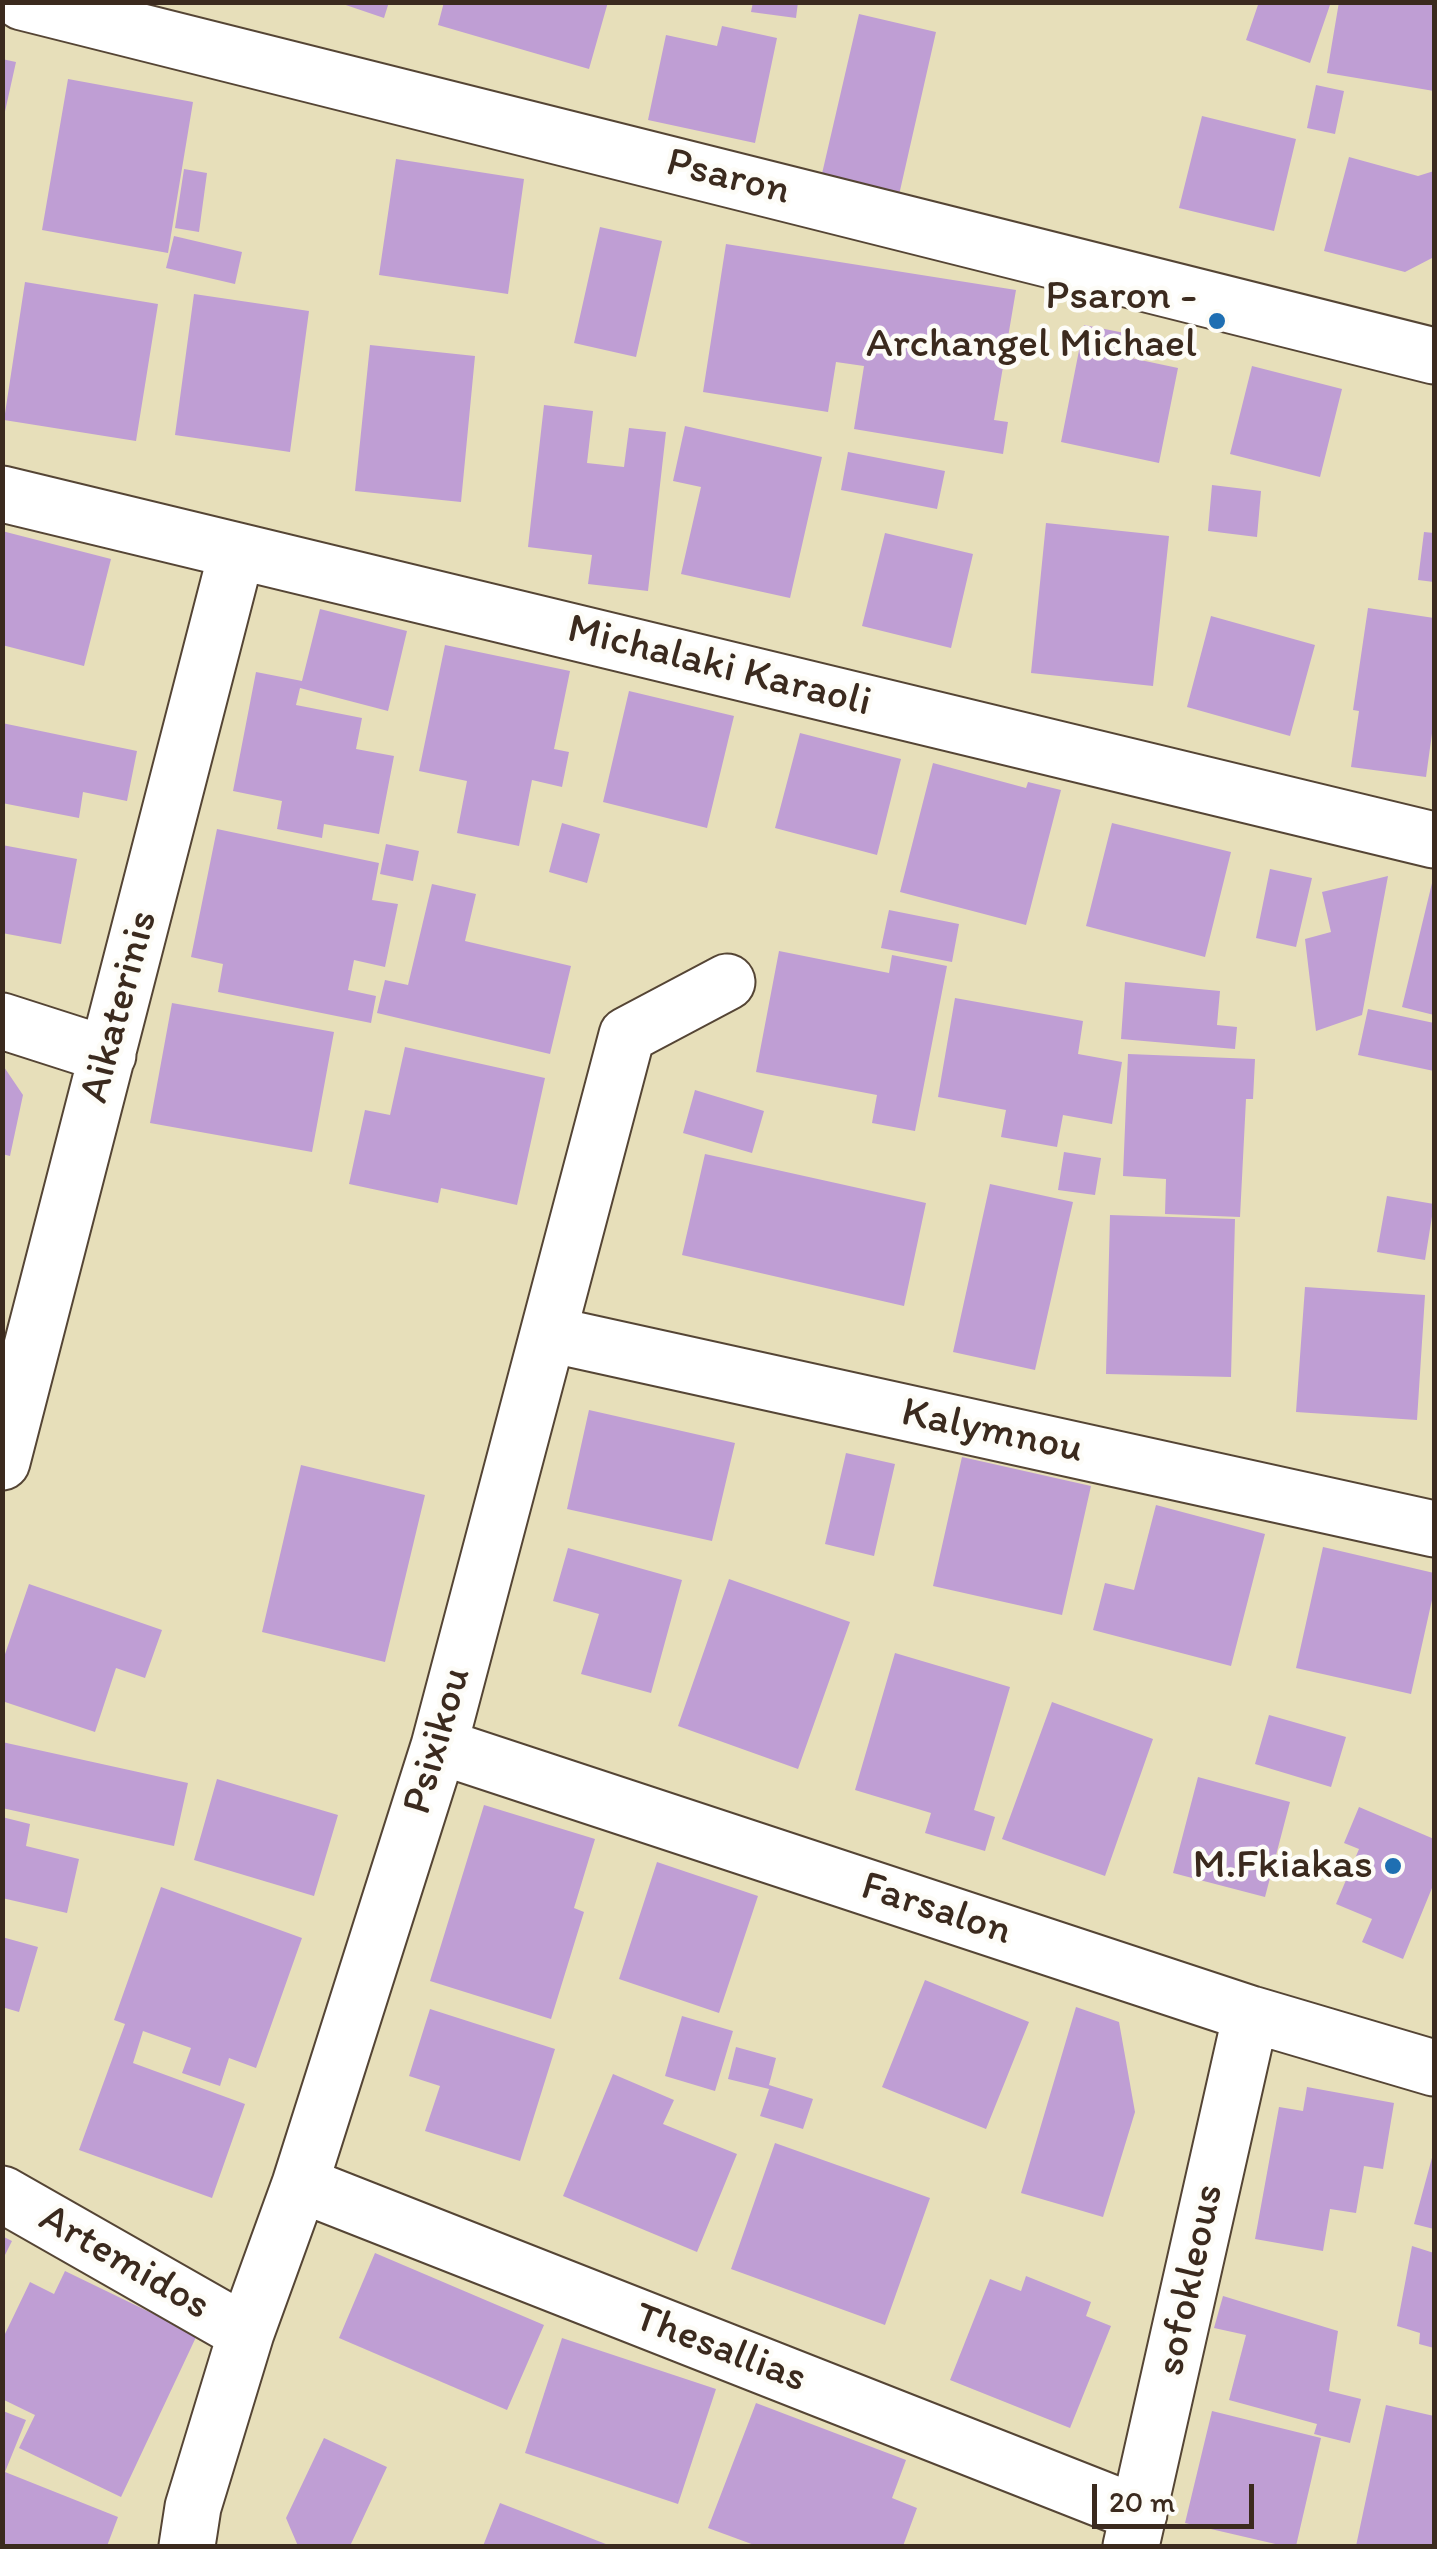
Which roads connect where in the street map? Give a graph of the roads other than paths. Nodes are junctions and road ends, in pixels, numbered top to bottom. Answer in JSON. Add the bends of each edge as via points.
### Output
{"nodes":[{"id":1,"x":22,"y":2,"type":"edge"},
{"id":2,"x":1434,"y":356,"type":"edge"},
{"id":3,"x":2,"y":494,"type":"edge"},
{"id":4,"x":238,"y":551,"type":"junction"},
{"id":5,"x":1434,"y":840,"type":"edge"},
{"id":6,"x":727,"y":982,"type":"dead end"},
{"id":7,"x":2,"y":1021,"type":"edge"},
{"id":8,"x":108,"y":1054,"type":"junction"},
{"id":9,"x":549,"y":1334,"type":"junction"},
{"id":10,"x":2,"y":1462,"type":"edge"},
{"id":11,"x":1434,"y":1529,"type":"edge"},
{"id":12,"x":438,"y":1746,"type":"junction"},
{"id":13,"x":1252,"y":2014,"type":"junction"},
{"id":14,"x":1434,"y":2068,"type":"edge"},
{"id":15,"x":300,"y":2184,"type":"junction"},
{"id":16,"x":2,"y":2194,"type":"edge"},
{"id":17,"x":246,"y":2333,"type":"junction"},
{"id":18,"x":1135,"y":2530,"type":"edge"},
{"id":19,"x":187,"y":2546,"type":"edge"}],
"edges":[{"from":1,"to":2,"type":"street","name":"Psaron"},
{"from":3,"to":4,"type":"street","name":"Michalaki Karaoli"},
{"from":4,"to":5,"type":"street","name":"Michalaki Karaoli"},
{"from":4,"to":8,"type":"street","name":"Aikaterinis"},
{"from":6,"to":9,"type":"street","name":"Psixikou","via":[[627,1035]]},
{"from":7,"to":8,"type":"street"},
{"from":8,"to":10,"type":"street","name":"Aikaterinis"},
{"from":9,"to":11,"type":"street","name":"Kalymnou"},
{"from":9,"to":12,"type":"street","name":"Psixikou"},
{"from":12,"to":13,"type":"street","name":"Farsalon"},
{"from":12,"to":15,"type":"street","name":"Psixikou"},
{"from":13,"to":14,"type":"street","name":"Farsalon"},
{"from":13,"to":18,"type":"street","name":"sofokleous"},
{"from":15,"to":17,"type":"street","name":"Psixikou"},
{"from":15,"to":18,"type":"street","name":"Thesallias"},
{"from":16,"to":17,"type":"street","name":"Artemidos"},
{"from":17,"to":19,"type":"street","name":"Psixikou"}]}
